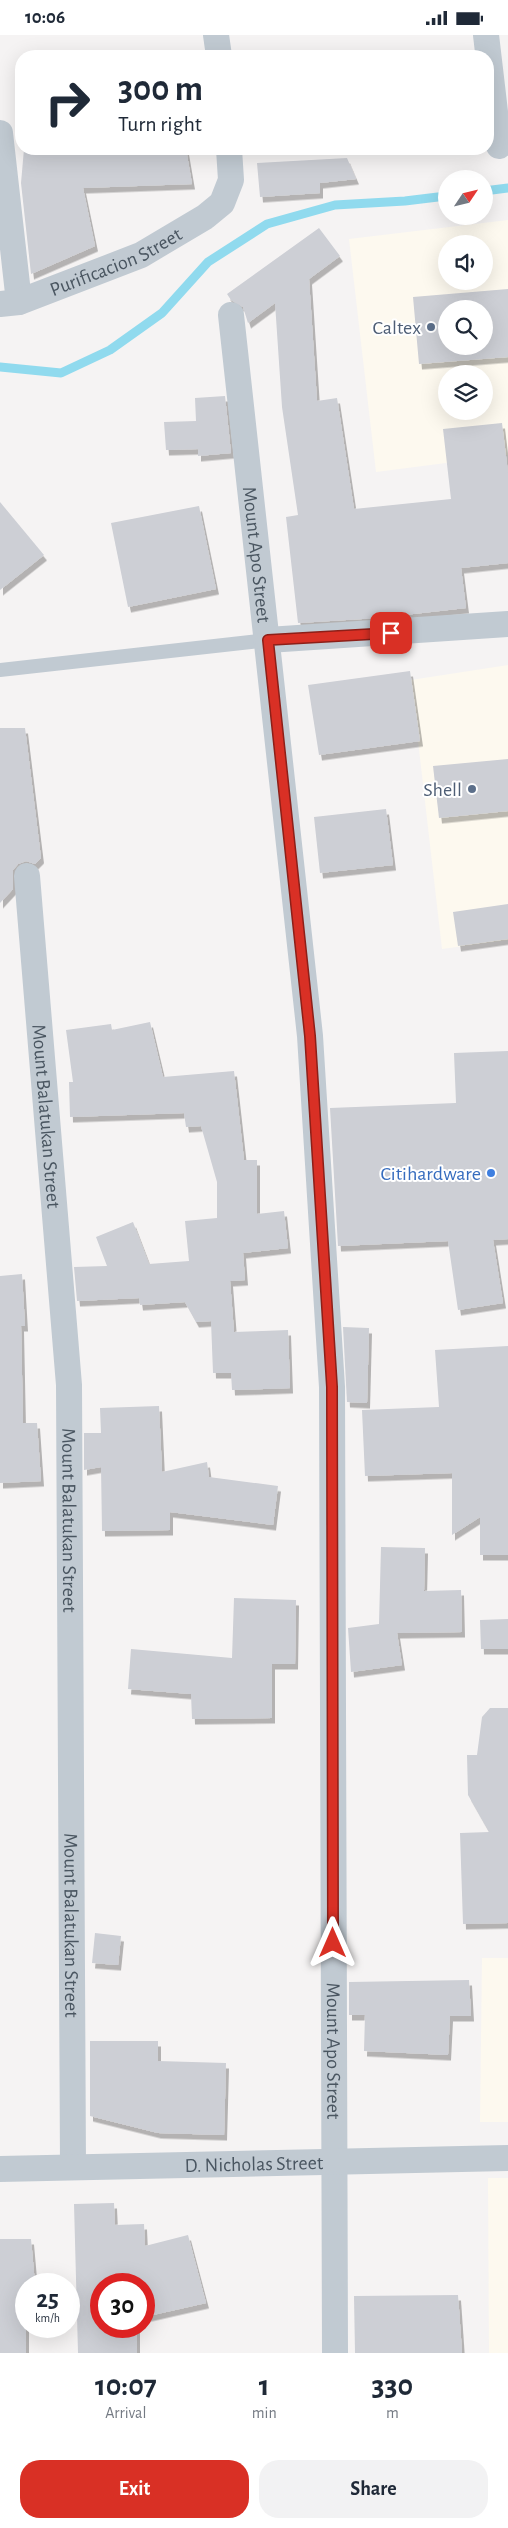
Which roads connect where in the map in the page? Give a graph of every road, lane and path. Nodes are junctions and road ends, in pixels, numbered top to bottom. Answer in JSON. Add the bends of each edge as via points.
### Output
{"nodes":[{"id":1,"x":216,"y":35,"type":"edge"},
{"id":2,"x":486,"y":35,"type":"edge"},
{"id":3,"x":218,"y":50,"type":"edge"},
{"id":4,"x":488,"y":50,"type":"edge"},
{"id":5,"x":494,"y":103,"type":"edge"},
{"id":6,"x":0,"y":133,"type":"edge"},
{"id":7,"x":499,"y":146,"type":"dead end"},
{"id":8,"x":230,"y":155,"type":"edge"},
{"id":9,"x":10,"y":303,"type":"edge"},
{"id":10,"x":232,"y":315,"type":"dead end"},
{"id":11,"x":508,"y":624,"type":"edge"},
{"id":12,"x":268,"y":640,"type":"junction"},
{"id":13,"x":0,"y":670,"type":"edge"},
{"id":14,"x":27,"y":876,"type":"dead end"},
{"id":15,"x":508,"y":2158,"type":"edge"},
{"id":16,"x":334,"y":2161,"type":"junction"},
{"id":17,"x":73,"y":2166,"type":"junction"},
{"id":18,"x":0,"y":2169,"type":"edge"},
{"id":19,"x":335,"y":2353,"type":"edge"}],
"edges":[{"from":1,"to":3,"type":"street"},
{"from":2,"to":4,"type":"street"},
{"from":5,"to":7,"type":"street"},
{"from":6,"to":9,"type":"street"},
{"from":8,"to":9,"type":"street","name":"Purificacion Street","via":[[232,180],[222,203],[205,217],[141,255]]},
{"from":10,"to":12,"type":"street","name":"Mount Apo Street"},
{"from":11,"to":12,"type":"street"},
{"from":12,"to":13,"type":"lane"},
{"from":12,"to":16,"type":"street","name":"Mount Apo Street","via":[[310,1036],[332,1387]]},
{"from":14,"to":17,"type":"street","name":"Mount Balatukan Street","via":[[69,1385]]},
{"from":15,"to":16,"type":"street","name":"D. Nicholas Street"},
{"from":16,"to":17,"type":"street","name":"D. Nicholas Street"},
{"from":16,"to":19,"type":"street","name":"Mount Apo Street"},
{"from":17,"to":18,"type":"street","name":"D. Nicholas Street"}]}
